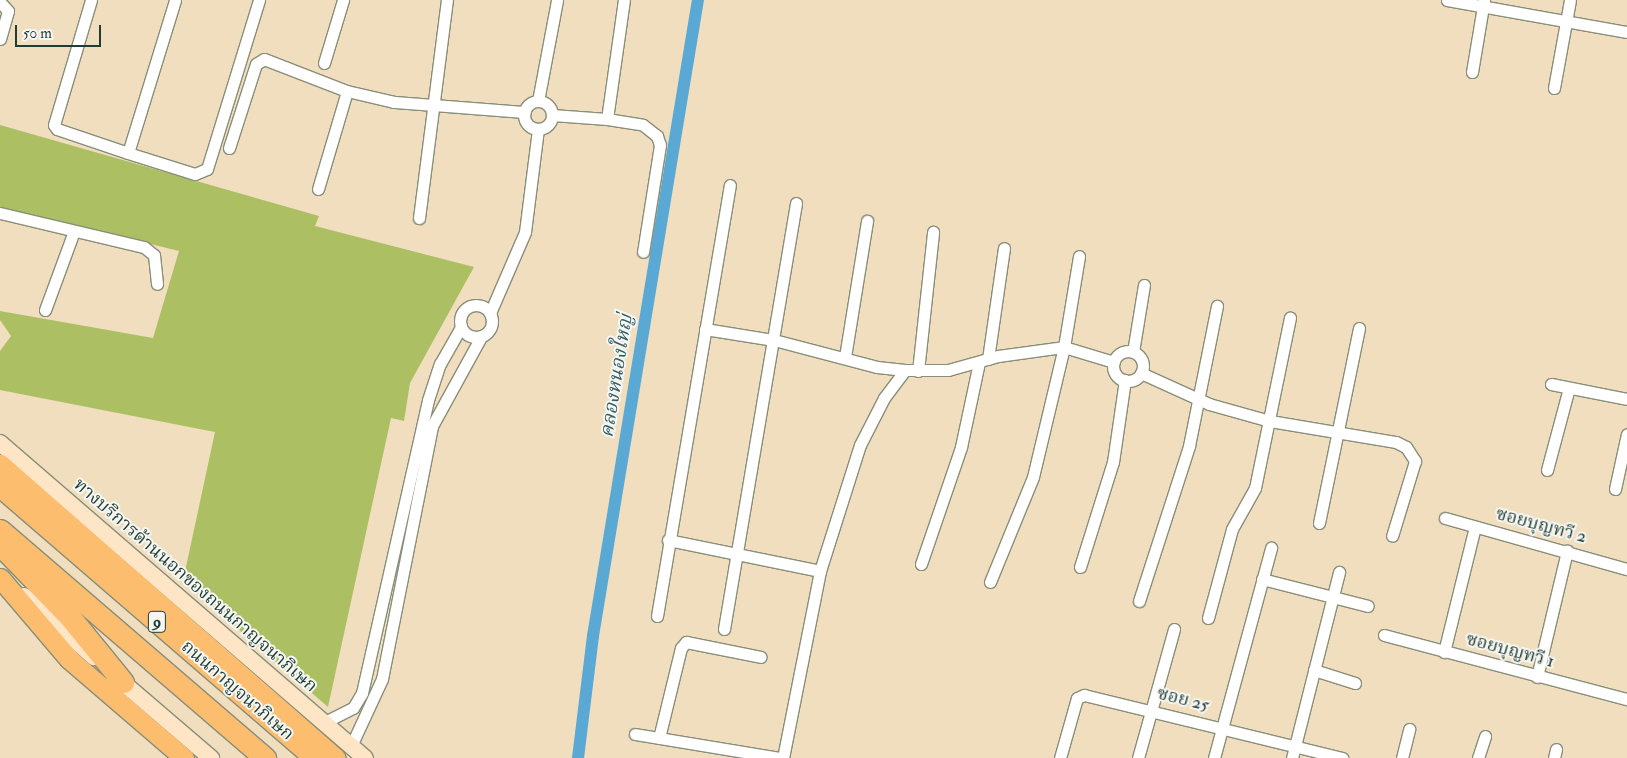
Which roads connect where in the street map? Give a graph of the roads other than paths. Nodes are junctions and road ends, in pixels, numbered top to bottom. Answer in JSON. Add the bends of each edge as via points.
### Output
{"nodes":[{"id":1,"x":91,"y":0,"type":"edge"},
{"id":2,"x":175,"y":0,"type":"edge"},
{"id":3,"x":259,"y":0,"type":"edge"},
{"id":4,"x":343,"y":0,"type":"edge"},
{"id":5,"x":447,"y":0,"type":"edge"},
{"id":6,"x":557,"y":0,"type":"edge"},
{"id":7,"x":624,"y":0,"type":"edge"},
{"id":8,"x":1447,"y":0,"type":"edge"},
{"id":9,"x":1570,"y":0,"type":"edge"},
{"id":10,"x":0,"y":2,"type":"edge"},
{"id":11,"x":1484,"y":3,"type":"edge"},
{"id":12,"x":1566,"y":21,"type":"junction"},
{"id":13,"x":1627,"y":32,"type":"edge"},
{"id":14,"x":0,"y":39,"type":"edge"},
{"id":15,"x":324,"y":63,"type":"dead end"},
{"id":16,"x":1472,"y":72,"type":"dead end"},
{"id":17,"x":1554,"y":88,"type":"dead end"},
{"id":18,"x":347,"y":91,"type":"junction"},
{"id":19,"x":538,"y":102,"type":"junction"},
{"id":20,"x":433,"y":107,"type":"junction"},
{"id":21,"x":525,"y":112,"type":"junction"},
{"id":22,"x":552,"y":116,"type":"junction"},
{"id":23,"x":606,"y":119,"type":"junction"},
{"id":24,"x":538,"y":129,"type":"junction"},
{"id":25,"x":229,"y":148,"type":"dead end"},
{"id":26,"x":128,"y":152,"type":"junction"},
{"id":27,"x":730,"y":185,"type":"dead end"},
{"id":28,"x":318,"y":188,"type":"dead end"},
{"id":29,"x":796,"y":203,"type":"dead end"},
{"id":30,"x":0,"y":213,"type":"edge"},
{"id":31,"x":419,"y":218,"type":"dead end"},
{"id":32,"x":867,"y":221,"type":"dead end"},
{"id":33,"x":74,"y":230,"type":"junction"},
{"id":34,"x":933,"y":232,"type":"dead end"},
{"id":35,"x":1004,"y":248,"type":"dead end"},
{"id":36,"x":643,"y":252,"type":"dead end"},
{"id":37,"x":1079,"y":256,"type":"dead end"},
{"id":38,"x":157,"y":284,"type":"dead end"},
{"id":39,"x":1144,"y":285,"type":"dead end"},
{"id":40,"x":1217,"y":306,"type":"dead end"},
{"id":41,"x":45,"y":310,"type":"dead end"},
{"id":42,"x":490,"y":313,"type":"junction"},
{"id":43,"x":1290,"y":318,"type":"dead end"},
{"id":44,"x":461,"y":327,"type":"junction"},
{"id":45,"x":1359,"y":328,"type":"dead end"},
{"id":46,"x":705,"y":329,"type":"junction"},
{"id":47,"x":481,"y":337,"type":"junction"},
{"id":48,"x":774,"y":340,"type":"junction"},
{"id":49,"x":1064,"y":347,"type":"junction"},
{"id":50,"x":1133,"y":352,"type":"junction"},
{"id":51,"x":845,"y":358,"type":"junction"},
{"id":52,"x":984,"y":360,"type":"junction"},
{"id":53,"x":1114,"y":362,"type":"junction"},
{"id":54,"x":904,"y":370,"type":"junction"},
{"id":55,"x":918,"y":371,"type":"junction"},
{"id":56,"x":1141,"y":373,"type":"junction"},
{"id":57,"x":1125,"y":380,"type":"junction"},
{"id":58,"x":1551,"y":384,"type":"dead end"},
{"id":59,"x":1569,"y":388,"type":"junction"},
{"id":60,"x":1627,"y":399,"type":"edge"},
{"id":61,"x":1198,"y":400,"type":"junction"},
{"id":62,"x":1270,"y":420,"type":"junction"},
{"id":63,"x":426,"y":429,"type":"junction"},
{"id":64,"x":1338,"y":433,"type":"junction"},
{"id":65,"x":1627,"y":434,"type":"edge"},
{"id":66,"x":0,"y":444,"type":"edge"},
{"id":67,"x":0,"y":464,"type":"edge"},
{"id":68,"x":1547,"y":470,"type":"dead end"},
{"id":69,"x":0,"y":486,"type":"edge"},
{"id":70,"x":1615,"y":489,"type":"dead end"},
{"id":71,"x":1445,"y":518,"type":"dead end"},
{"id":72,"x":1319,"y":523,"type":"dead end"},
{"id":73,"x":1475,"y":526,"type":"junction"},
{"id":74,"x":0,"y":530,"type":"edge"},
{"id":75,"x":1392,"y":536,"type":"dead end"},
{"id":76,"x":668,"y":540,"type":"junction"},
{"id":77,"x":0,"y":545,"type":"edge"},
{"id":78,"x":1271,"y":548,"type":"dead end"},
{"id":79,"x":1567,"y":551,"type":"junction"},
{"id":80,"x":738,"y":556,"type":"junction"},
{"id":81,"x":921,"y":564,"type":"dead end"},
{"id":82,"x":1080,"y":567,"type":"dead end"},
{"id":83,"x":1627,"y":568,"type":"edge"},
{"id":84,"x":820,"y":571,"type":"junction"},
{"id":85,"x":1339,"y":572,"type":"dead end"},
{"id":86,"x":0,"y":577,"type":"edge"},
{"id":87,"x":1262,"y":579,"type":"junction"},
{"id":88,"x":990,"y":582,"type":"dead end"},
{"id":89,"x":390,"y":597,"type":"junction"},
{"id":90,"x":1333,"y":598,"type":"junction"},
{"id":91,"x":1139,"y":601,"type":"dead end"},
{"id":92,"x":1368,"y":606,"type":"dead end"},
{"id":93,"x":657,"y":616,"type":"dead end"},
{"id":94,"x":1208,"y":618,"type":"dead end"},
{"id":95,"x":724,"y":628,"type":"dead end"},
{"id":96,"x":1174,"y":630,"type":"dead end"},
{"id":97,"x":1384,"y":635,"type":"dead end"},
{"id":98,"x":1444,"y":652,"type":"junction"},
{"id":99,"x":761,"y":657,"type":"dead end"},
{"id":100,"x":1314,"y":670,"type":"junction"},
{"id":101,"x":1537,"y":677,"type":"junction"},
{"id":102,"x":123,"y":682,"type":"junction"},
{"id":103,"x":1355,"y":683,"type":"dead end"},
{"id":104,"x":1627,"y":699,"type":"edge"},
{"id":105,"x":1152,"y":710,"type":"junction"},
{"id":106,"x":323,"y":723,"type":"junction"},
{"id":107,"x":1222,"y":728,"type":"junction"},
{"id":108,"x":1410,"y":730,"type":"dead end"},
{"id":109,"x":635,"y":734,"type":"dead end"},
{"id":110,"x":1485,"y":736,"type":"dead end"},
{"id":111,"x":659,"y":738,"type":"junction"},
{"id":112,"x":351,"y":746,"type":"junction"},
{"id":113,"x":1294,"y":746,"type":"junction"},
{"id":114,"x":179,"y":757,"type":"edge"},
{"id":115,"x":211,"y":758,"type":"edge"},
{"id":116,"x":265,"y":758,"type":"edge"},
{"id":117,"x":315,"y":758,"type":"edge"},
{"id":118,"x":336,"y":758,"type":"edge"},
{"id":119,"x":365,"y":758,"type":"edge"},
{"id":120,"x":782,"y":758,"type":"edge"},
{"id":121,"x":1060,"y":758,"type":"edge"},
{"id":122,"x":1138,"y":758,"type":"edge"},
{"id":123,"x":1214,"y":758,"type":"edge"},
{"id":124,"x":1292,"y":758,"type":"edge"},
{"id":125,"x":1342,"y":758,"type":"edge"},
{"id":126,"x":1402,"y":758,"type":"edge"},
{"id":127,"x":1478,"y":758,"type":"edge"}],
"edges":[{"from":1,"to":26,"type":"street","via":[[55,128]]},
{"from":2,"to":26,"type":"street"},
{"from":3,"to":26,"type":"street","via":[[207,169],[195,174]]},
{"from":4,"to":15,"type":"street"},
{"from":5,"to":20,"type":"street"},
{"from":6,"to":19,"type":"street"},
{"from":7,"to":23,"type":"street"},
{"from":8,"to":11,"type":"street"},
{"from":9,"to":12,"type":"street"},
{"from":10,"to":14,"type":"street","via":[[8,11]]},
{"from":11,"to":12,"type":"street"},
{"from":11,"to":16,"type":"street"},
{"from":12,"to":13,"type":"street"},
{"from":12,"to":17,"type":"street"},
{"from":18,"to":20,"type":"street"},
{"from":18,"to":25,"type":"street","via":[[260,60]]},
{"from":18,"to":28,"type":"street"},
{"from":19,"to":21,"type":"street","via":[[530,104]]},
{"from":19,"to":22,"type":"street","via":[[547,104]]},
{"from":20,"to":21,"type":"street"},
{"from":20,"to":31,"type":"street"},
{"from":21,"to":24,"type":"street","via":[[526,122]]},
{"from":22,"to":23,"type":"street"},
{"from":22,"to":24,"type":"street","via":[[546,127]]},
{"from":23,"to":36,"type":"street","via":[[643,125],[657,136],[660,145]]},
{"from":24,"to":42,"type":"street","via":[[524,232]]},
{"from":27,"to":46,"type":"street"},
{"from":29,"to":48,"type":"street"},
{"from":30,"to":33,"type":"street"},
{"from":32,"to":51,"type":"street"},
{"from":33,"to":38,"type":"street","via":[[150,251],[156,261]]},
{"from":33,"to":41,"type":"street"},
{"from":34,"to":55,"type":"street"},
{"from":35,"to":52,"type":"street"},
{"from":37,"to":49,"type":"street"},
{"from":39,"to":50,"type":"street"},
{"from":40,"to":61,"type":"street"},
{"from":42,"to":44,"type":"street","via":[[485,307],[471,306],[460,316]]},
{"from":42,"to":47,"type":"street","via":[[492,327]]},
{"from":43,"to":62,"type":"street"},
{"from":44,"to":47,"type":"street","via":[[467,335]]},
{"from":44,"to":63,"type":"street","via":[[440,364]]},
{"from":45,"to":64,"type":"street"},
{"from":46,"to":48,"type":"street"},
{"from":46,"to":76,"type":"street"},
{"from":47,"to":63,"type":"street"},
{"from":48,"to":51,"type":"street"},
{"from":48,"to":80,"type":"street"},
{"from":49,"to":52,"type":"street"},
{"from":49,"to":53,"type":"street"},
{"from":49,"to":88,"type":"street","via":[[1033,477]]},
{"from":50,"to":53,"type":"street","via":[[1120,354]]},
{"from":50,"to":56,"type":"street","via":[[1141,359]]},
{"from":51,"to":54,"type":"street"},
{"from":52,"to":55,"type":"street","via":[[948,370]]},
{"from":52,"to":81,"type":"street","via":[[961,447]]},
{"from":53,"to":57,"type":"street","via":[[1114,371]]},
{"from":54,"to":55,"type":"street"},
{"from":54,"to":84,"type":"street","via":[[884,398],[860,445]]},
{"from":56,"to":57,"type":"street","via":[[1134,379]]},
{"from":56,"to":61,"type":"street"},
{"from":57,"to":82,"type":"street","via":[[1113,462]]},
{"from":58,"to":59,"type":"street"},
{"from":59,"to":60,"type":"street"},
{"from":59,"to":68,"type":"street"},
{"from":61,"to":62,"type":"street"},
{"from":61,"to":91,"type":"street","via":[[1189,446]]},
{"from":62,"to":64,"type":"street"},
{"from":62,"to":94,"type":"street","via":[[1255,488],[1232,529]]},
{"from":63,"to":89,"type":"street"},
{"from":64,"to":72,"type":"street"},
{"from":64,"to":75,"type":"street","via":[[1396,442],[1414,457]]},
{"from":65,"to":70,"type":"street"},
{"from":66,"to":106,"type":"main road","name":"ทางบริการด้านนอกของถนนกาญจนาภิเษก"},
{"from":67,"to":118,"type":"main road"},
{"from":69,"to":117,"type":"highway","name":"ถนนกาญจนาภิเษก","number":"9"},
{"from":71,"to":73,"type":"street","name":"ซอยบุญทวี 2"},
{"from":73,"to":79,"type":"street","name":"ซอยบุญทวี 2"},
{"from":73,"to":98,"type":"street"},
{"from":74,"to":116,"type":"highway","name":"ถนนกาญจนาภิเษก","number":"9"},
{"from":76,"to":80,"type":"street"},
{"from":76,"to":93,"type":"street"},
{"from":77,"to":102,"type":"highway","via":[[70,617]]},
{"from":78,"to":87,"type":"street"},
{"from":79,"to":83,"type":"street","name":"ซอยบุญทวี 2"},
{"from":79,"to":101,"type":"street"},
{"from":80,"to":84,"type":"street"},
{"from":80,"to":95,"type":"street"},
{"from":84,"to":120,"type":"street"},
{"from":85,"to":90,"type":"street"},
{"from":86,"to":102,"type":"main road"},
{"from":86,"to":114,"type":"main road","via":[[69,659]]},
{"from":87,"to":90,"type":"street"},
{"from":87,"to":107,"type":"street"},
{"from":89,"to":106,"type":"street","via":[[370,645],[362,693],[352,708]]},
{"from":89,"to":112,"type":"street","via":[[382,679]]},
{"from":90,"to":92,"type":"street"},
{"from":90,"to":100,"type":"street"},
{"from":96,"to":105,"type":"street"},
{"from":97,"to":98,"type":"street","name":"ซอยบุญทวี 1"},
{"from":98,"to":101,"type":"street","name":"ซอยบุญทวี 1"},
{"from":99,"to":111,"type":"street","via":[[686,642],[681,648]]},
{"from":100,"to":103,"type":"street"},
{"from":100,"to":113,"type":"street"},
{"from":101,"to":104,"type":"street","name":"ซอยบุญทวี 1"},
{"from":102,"to":115,"type":"main road"},
{"from":105,"to":107,"type":"street","name":"ซอย 25"},
{"from":105,"to":121,"type":"street","name":"ซอย 25","via":[[1078,696]]},
{"from":105,"to":122,"type":"street"},
{"from":106,"to":112,"type":"main road","name":"ทางบริการด้านนอกของถนนกาญจนาภิเษก"},
{"from":107,"to":113,"type":"street","name":"ซอย 25"},
{"from":107,"to":123,"type":"street"},
{"from":108,"to":126,"type":"street"},
{"from":109,"to":111,"type":"street"},
{"from":110,"to":127,"type":"street"},
{"from":111,"to":120,"type":"street"},
{"from":112,"to":119,"type":"main road","name":"ทางบริการด้านนอกของถนนกาญจนาภิเษก"},
{"from":113,"to":124,"type":"street"},
{"from":113,"to":125,"type":"street","name":"ซอย 25"}]}
